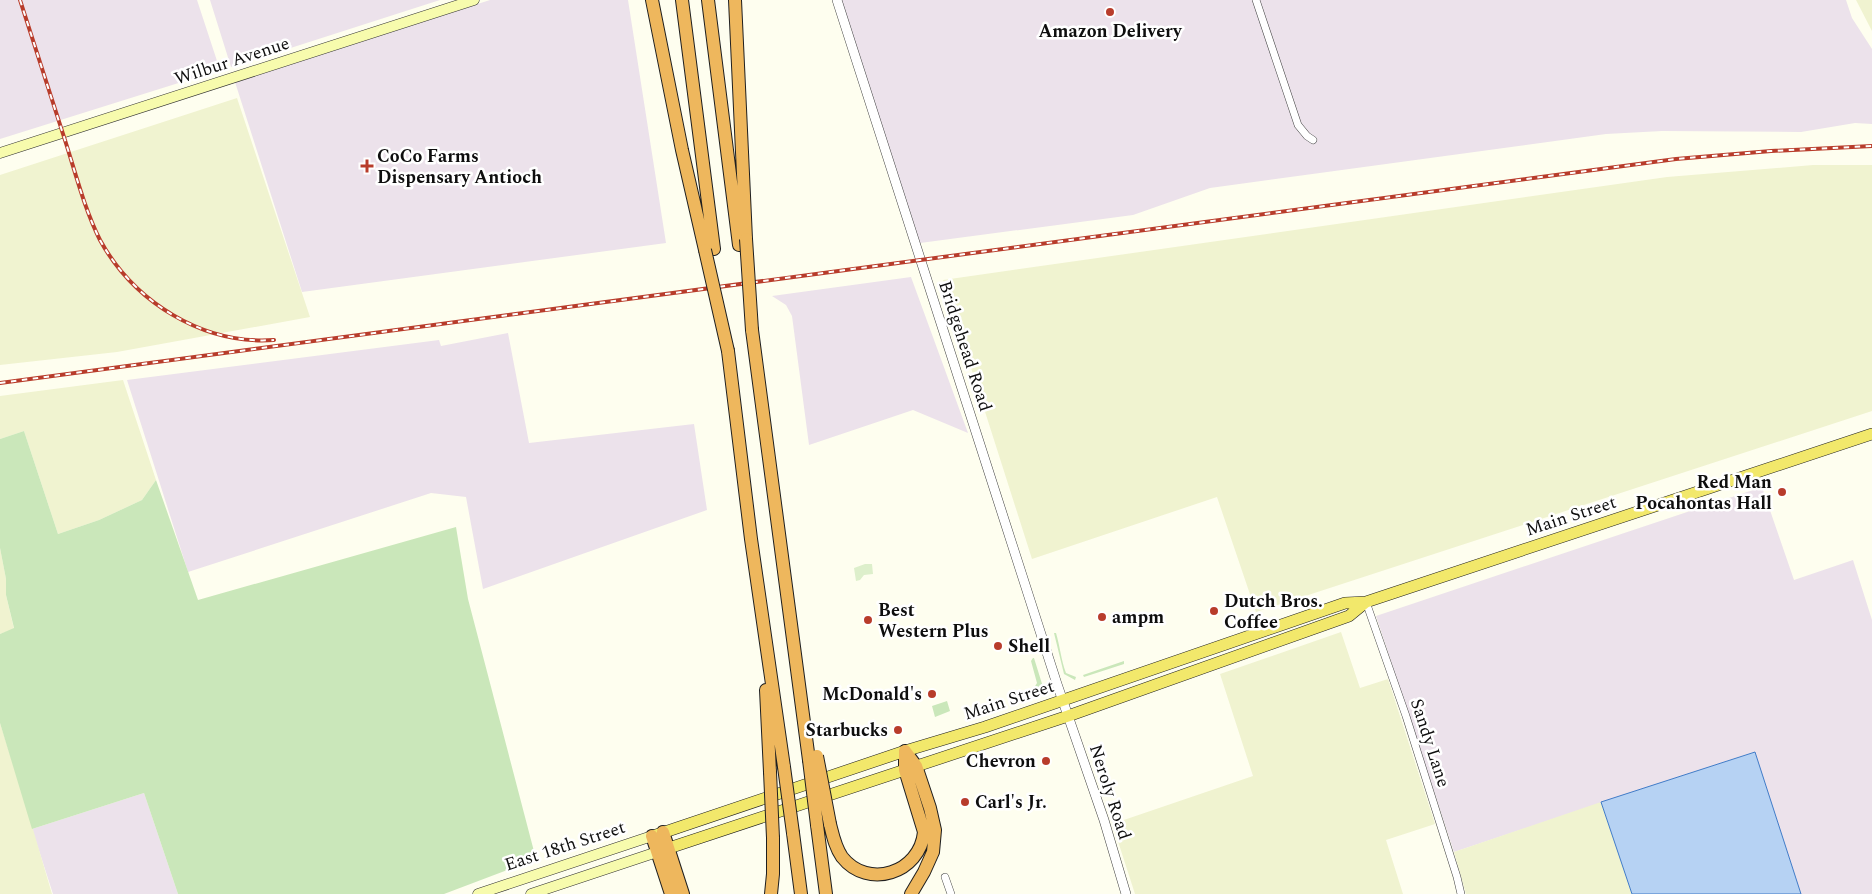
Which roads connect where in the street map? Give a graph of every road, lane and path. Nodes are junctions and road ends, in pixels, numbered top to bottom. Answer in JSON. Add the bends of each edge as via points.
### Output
{"nodes":[{"id":1,"x":474,"y":0,"type":"edge"},
{"id":2,"x":652,"y":0,"type":"edge"},
{"id":3,"x":682,"y":0,"type":"edge"},
{"id":4,"x":708,"y":0,"type":"edge"},
{"id":5,"x":735,"y":0,"type":"edge"},
{"id":6,"x":837,"y":0,"type":"edge"},
{"id":7,"x":1256,"y":0,"type":"edge"},
{"id":8,"x":1313,"y":140,"type":"dead end"},
{"id":9,"x":0,"y":153,"type":"edge"},
{"id":10,"x":743,"y":242,"type":"junction"},
{"id":11,"x":710,"y":249,"type":"junction"},
{"id":12,"x":1872,"y":434,"type":"edge"},
{"id":13,"x":751,"y":539,"type":"junction"},
{"id":14,"x":1366,"y":602,"type":"junction"},
{"id":15,"x":1063,"y":701,"type":"junction"},
{"id":16,"x":1068,"y":716,"type":"junction"},
{"id":17,"x":904,"y":750,"type":"junction"},
{"id":18,"x":911,"y":768,"type":"junction"},
{"id":19,"x":824,"y":825,"type":"junction"},
{"id":20,"x":657,"y":834,"type":"junction"},
{"id":21,"x":663,"y":850,"type":"junction"},
{"id":22,"x":945,"y":877,"type":"dead end"},
{"id":23,"x":557,"y":890,"type":"edge"},
{"id":24,"x":478,"y":894,"type":"edge"},
{"id":25,"x":531,"y":894,"type":"edge"},
{"id":26,"x":671,"y":894,"type":"edge"},
{"id":27,"x":684,"y":894,"type":"edge"},
{"id":28,"x":771,"y":894,"type":"edge"},
{"id":29,"x":800,"y":894,"type":"edge"},
{"id":30,"x":826,"y":894,"type":"edge"},
{"id":31,"x":911,"y":894,"type":"edge"},
{"id":32,"x":951,"y":894,"type":"edge"},
{"id":33,"x":1126,"y":894,"type":"edge"},
{"id":34,"x":1461,"y":894,"type":"edge"}],
"edges":[{"from":1,"to":9,"type":"main road","name":"Wilbur Avenue"},
{"from":2,"to":11,"type":"highway","via":[[678,133]]},
{"from":3,"to":11,"type":"highway"},
{"from":4,"to":10,"type":"highway"},
{"from":5,"to":10,"type":"highway"},
{"from":6,"to":15,"type":"street","name":"Bridgehead Road"},
{"from":7,"to":8,"type":"street","via":[[1298,125]]},
{"from":10,"to":19,"type":"highway","bridge":true,"via":[[784,578]]},
{"from":11,"to":13,"type":"highway","bridge":true,"via":[[728,351]]},
{"from":12,"to":14,"type":"main road","name":"Main Street"},
{"from":13,"to":28,"type":"highway","bridge":true,"via":[[749,559],[764,671],[770,772]]},
{"from":13,"to":29,"type":"highway","bridge":true},
{"from":14,"to":15,"type":"main road","name":"Main Street","via":[[1344,603]]},
{"from":14,"to":16,"type":"main road","name":"Main Street","via":[[1349,616]]},
{"from":14,"to":34,"type":"street","name":"Sandy Lane"},
{"from":15,"to":16,"type":"street","name":"Neroly Road"},
{"from":15,"to":17,"type":"main road","name":"Main Street"},
{"from":16,"to":18,"type":"main road","name":"Main Street"},
{"from":16,"to":33,"type":"street","name":"Neroly Road"},
{"from":17,"to":18,"type":"highway"},
{"from":17,"to":20,"type":"main road","name":"Main Street"},
{"from":18,"to":19,"type":"highway","via":[[924,832],[918,852],[904,867],[880,874],[856,869],[842,857]]},
{"from":18,"to":21,"type":"main road","name":"Main Street"},
{"from":18,"to":31,"type":"highway","via":[[934,820],[936,841],[930,862]]},
{"from":19,"to":30,"type":"highway"},
{"from":20,"to":21,"type":"highway"},
{"from":20,"to":24,"type":"main road","name":"East 18th Street"},
{"from":21,"to":23,"type":"main road","name":"East 18th Street"},
{"from":21,"to":26,"type":"highway"},
{"from":21,"to":27,"type":"highway"},
{"from":22,"to":32,"type":"street"},
{"from":23,"to":25,"type":"main road","name":"East 18th Street"}]}
